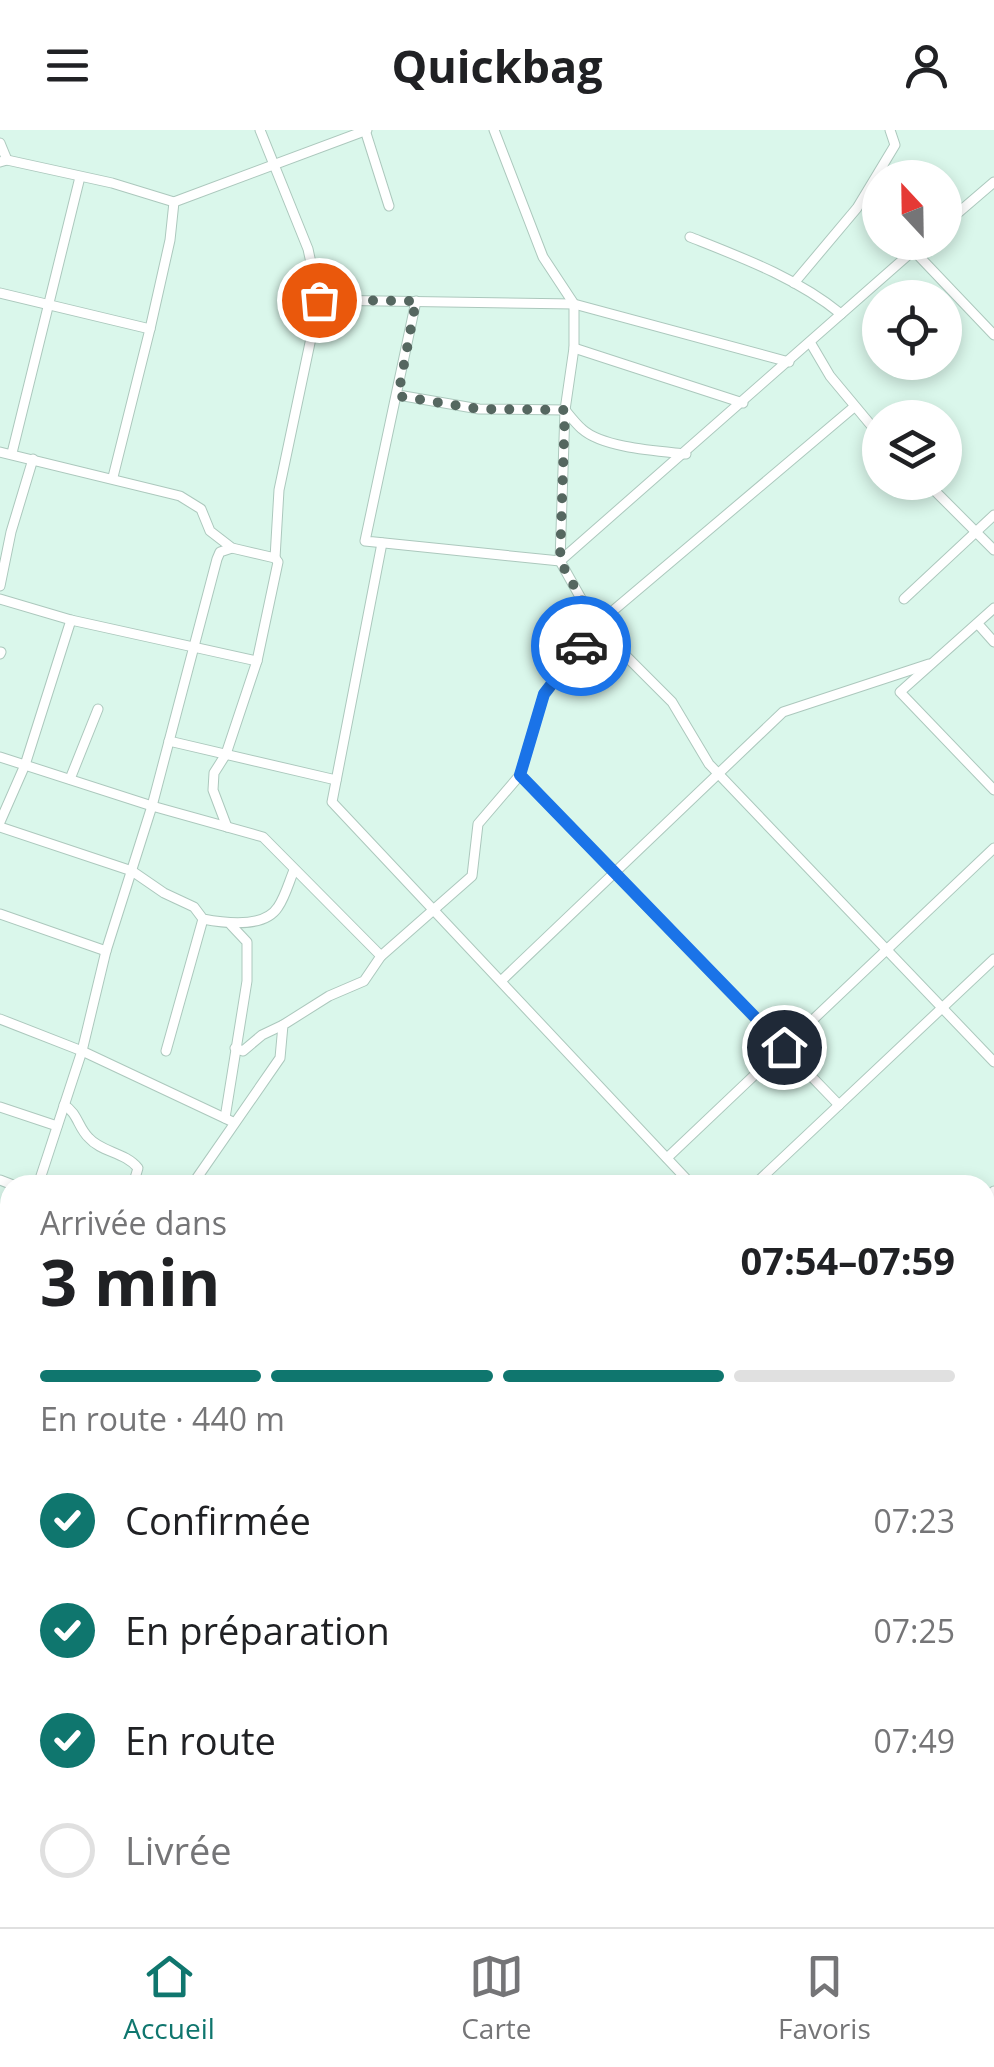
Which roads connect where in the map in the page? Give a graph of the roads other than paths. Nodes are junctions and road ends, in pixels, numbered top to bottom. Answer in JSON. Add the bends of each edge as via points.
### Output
{"nodes":[{"id":1,"x":260,"y":130,"type":"edge"},
{"id":2,"x":366,"y":130,"type":"edge"},
{"id":3,"x":494,"y":130,"type":"edge"},
{"id":4,"x":890,"y":130,"type":"edge"},
{"id":5,"x":0,"y":142,"type":"edge"},
{"id":6,"x":3,"y":161,"type":"edge"},
{"id":7,"x":274,"y":165,"type":"junction"},
{"id":8,"x":80,"y":177,"type":"junction"},
{"id":9,"x":994,"y":182,"type":"edge"},
{"id":10,"x":174,"y":202,"type":"junction"},
{"id":11,"x":389,"y":206,"type":"dead end"},
{"id":12,"x":962,"y":209,"type":"edge"},
{"id":13,"x":690,"y":238,"type":"dead end"},
{"id":14,"x":904,"y":260,"type":"edge"},
{"id":15,"x":923,"y":260,"type":"edge"},
{"id":16,"x":794,"y":282,"type":"junction"},
{"id":17,"x":0,"y":292,"type":"edge"},
{"id":18,"x":319,"y":300,"type":"junction"},
{"id":19,"x":416,"y":301,"type":"junction"},
{"id":20,"x":574,"y":304,"type":"junction"},
{"id":21,"x":51,"y":306,"type":"junction"},
{"id":22,"x":841,"y":314,"type":"junction"},
{"id":23,"x":150,"y":329,"type":"junction"},
{"id":24,"x":994,"y":335,"type":"edge"},
{"id":25,"x":810,"y":342,"type":"junction"},
{"id":26,"x":574,"y":348,"type":"junction"},
{"id":27,"x":789,"y":362,"type":"junction"},
{"id":28,"x":398,"y":396,"type":"junction"},
{"id":29,"x":743,"y":403,"type":"junction"},
{"id":30,"x":854,"y":407,"type":"junction"},
{"id":31,"x":565,"y":410,"type":"junction"},
{"id":32,"x":862,"y":416,"type":"edge"},
{"id":33,"x":0,"y":452,"type":"edge"},
{"id":34,"x":12,"y":453,"type":"junction"},
{"id":35,"x":686,"y":454,"type":"junction"},
{"id":36,"x":33,"y":459,"type":"junction"},
{"id":37,"x":113,"y":477,"type":"junction"},
{"id":38,"x":944,"y":500,"type":"edge"},
{"id":39,"x":994,"y":515,"type":"edge"},
{"id":40,"x":6,"y":531,"type":"edge"},
{"id":41,"x":976,"y":532,"type":"junction"},
{"id":42,"x":382,"y":543,"type":"junction"},
{"id":43,"x":232,"y":548,"type":"junction"},
{"id":44,"x":994,"y":550,"type":"edge"},
{"id":45,"x":276,"y":558,"type":"junction"},
{"id":46,"x":560,"y":561,"type":"junction"},
{"id":47,"x":0,"y":586,"type":"edge"},
{"id":48,"x":0,"y":599,"type":"edge"},
{"id":49,"x":904,"y":599,"type":"dead end"},
{"id":50,"x":994,"y":608,"type":"edge"},
{"id":51,"x":71,"y":620,"type":"junction"},
{"id":52,"x":978,"y":624,"type":"junction"},
{"id":53,"x":597,"y":627,"type":"junction"},
{"id":54,"x":994,"y":642,"type":"edge"},
{"id":55,"x":194,"y":650,"type":"junction"},
{"id":56,"x":258,"y":661,"type":"junction"},
{"id":57,"x":929,"y":664,"type":"junction"},
{"id":58,"x":98,"y":709,"type":"dead end"},
{"id":59,"x":169,"y":741,"type":"junction"},
{"id":60,"x":226,"y":754,"type":"junction"},
{"id":61,"x":0,"y":756,"type":"edge"},
{"id":62,"x":25,"y":764,"type":"junction"},
{"id":63,"x":718,"y":774,"type":"junction"},
{"id":64,"x":520,"y":775,"type":"junction"},
{"id":65,"x":70,"y":780,"type":"junction"},
{"id":66,"x":336,"y":780,"type":"junction"},
{"id":67,"x":994,"y":790,"type":"edge"},
{"id":68,"x":152,"y":806,"type":"junction"},
{"id":69,"x":0,"y":825,"type":"edge"},
{"id":70,"x":227,"y":827,"type":"junction"},
{"id":71,"x":994,"y":848,"type":"edge"},
{"id":72,"x":294,"y":870,"type":"junction"},
{"id":73,"x":132,"y":871,"type":"junction"},
{"id":74,"x":615,"y":873,"type":"junction"},
{"id":75,"x":435,"y":912,"type":"junction"},
{"id":76,"x":0,"y":914,"type":"edge"},
{"id":77,"x":203,"y":919,"type":"junction"},
{"id":78,"x":231,"y":925,"type":"junction"},
{"id":79,"x":886,"y":950,"type":"junction"},
{"id":80,"x":106,"y":951,"type":"junction"},
{"id":81,"x":381,"y":956,"type":"junction"},
{"id":82,"x":994,"y":959,"type":"edge"},
{"id":83,"x":501,"y":982,"type":"junction"},
{"id":84,"x":943,"y":1007,"type":"junction"},
{"id":85,"x":0,"y":1019,"type":"edge"},
{"id":86,"x":284,"y":1025,"type":"junction"},
{"id":87,"x":784,"y":1047,"type":"junction"},
{"id":88,"x":235,"y":1048,"type":"junction"},
{"id":89,"x":82,"y":1051,"type":"junction"},
{"id":90,"x":166,"y":1052,"type":"dead end"},
{"id":91,"x":994,"y":1062,"type":"edge"},
{"id":92,"x":64,"y":1105,"type":"junction"},
{"id":93,"x":839,"y":1105,"type":"junction"},
{"id":94,"x":0,"y":1107,"type":"edge"},
{"id":95,"x":229,"y":1120,"type":"junction"},
{"id":96,"x":57,"y":1126,"type":"junction"},
{"id":97,"x":667,"y":1158,"type":"junction"},
{"id":98,"x":41,"y":1175,"type":"edge"},
{"id":99,"x":136,"y":1175,"type":"edge"},
{"id":100,"x":198,"y":1175,"type":"edge"},
{"id":101,"x":683,"y":1175,"type":"edge"},
{"id":102,"x":765,"y":1175,"type":"edge"}],
"edges":[{"from":1,"to":7,"type":"street"},
{"from":2,"to":7,"type":"street"},
{"from":2,"to":11,"type":"street"},
{"from":3,"to":20,"type":"street","via":[[543,257]]},
{"from":4,"to":16,"type":"street","via":[[895,145],[857,208]]},
{"from":5,"to":6,"type":"street"},
{"from":6,"to":8,"type":"street"},
{"from":7,"to":10,"type":"street"},
{"from":7,"to":18,"type":"street","via":[[308,248]]},
{"from":8,"to":10,"type":"street"},
{"from":8,"to":21,"type":"street"},
{"from":9,"to":12,"type":"street"},
{"from":10,"to":23,"type":"street"},
{"from":13,"to":16,"type":"street"},
{"from":14,"to":22,"type":"street"},
{"from":15,"to":24,"type":"street"},
{"from":16,"to":22,"type":"street"},
{"from":17,"to":21,"type":"street"},
{"from":18,"to":19,"type":"street"},
{"from":18,"to":45,"type":"street","via":[[292,418]]},
{"from":19,"to":20,"type":"street"},
{"from":19,"to":28,"type":"street"},
{"from":20,"to":26,"type":"street"},
{"from":20,"to":27,"type":"street"},
{"from":21,"to":23,"type":"street"},
{"from":21,"to":34,"type":"street"},
{"from":22,"to":25,"type":"street"},
{"from":23,"to":37,"type":"street"},
{"from":25,"to":27,"type":"street"},
{"from":25,"to":30,"type":"street"},
{"from":26,"to":29,"type":"street"},
{"from":26,"to":31,"type":"street"},
{"from":27,"to":29,"type":"street"},
{"from":28,"to":31,"type":"street","via":[[479,409]]},
{"from":28,"to":42,"type":"street","via":[[366,541]]},
{"from":29,"to":35,"type":"street"},
{"from":30,"to":32,"type":"street"},
{"from":30,"to":53,"type":"street"},
{"from":31,"to":35,"type":"street","via":[[598,439]]},
{"from":31,"to":46,"type":"street"},
{"from":33,"to":34,"type":"street"},
{"from":34,"to":36,"type":"street"},
{"from":35,"to":46,"type":"street"},
{"from":36,"to":37,"type":"street"},
{"from":36,"to":40,"type":"street"},
{"from":37,"to":43,"type":"street","via":[[180,496],[201,509],[210,530]]},
{"from":38,"to":41,"type":"street"},
{"from":39,"to":41,"type":"street"},
{"from":40,"to":47,"type":"street"},
{"from":41,"to":44,"type":"street"},
{"from":41,"to":49,"type":"street"},
{"from":42,"to":46,"type":"street"},
{"from":42,"to":66,"type":"street"},
{"from":43,"to":45,"type":"street"},
{"from":43,"to":55,"type":"street","via":[[217,558]]},
{"from":45,"to":56,"type":"street"},
{"from":46,"to":53,"type":"street"},
{"from":48,"to":51,"type":"street"},
{"from":50,"to":52,"type":"street"},
{"from":51,"to":55,"type":"street"},
{"from":51,"to":62,"type":"street"},
{"from":52,"to":54,"type":"street"},
{"from":52,"to":57,"type":"street"},
{"from":53,"to":63,"type":"street","via":[[672,702]]},
{"from":53,"to":64,"type":"street","via":[[544,694]]},
{"from":55,"to":56,"type":"street"},
{"from":55,"to":59,"type":"street"},
{"from":56,"to":60,"type":"street"},
{"from":57,"to":63,"type":"street","via":[[783,712]]},
{"from":57,"to":67,"type":"street","via":[[900,692]]},
{"from":58,"to":65,"type":"street"},
{"from":59,"to":60,"type":"street"},
{"from":59,"to":68,"type":"street"},
{"from":60,"to":66,"type":"street"},
{"from":60,"to":70,"type":"street","via":[[212,790]]},
{"from":61,"to":62,"type":"street"},
{"from":62,"to":65,"type":"street"},
{"from":62,"to":69,"type":"street"},
{"from":63,"to":74,"type":"street"},
{"from":63,"to":79,"type":"street"},
{"from":64,"to":74,"type":"street"},
{"from":64,"to":75,"type":"street","via":[[478,824],[472,876]]},
{"from":65,"to":68,"type":"street"},
{"from":66,"to":75,"type":"street","via":[[332,802]]},
{"from":68,"to":70,"type":"street"},
{"from":68,"to":73,"type":"street"},
{"from":69,"to":73,"type":"street"},
{"from":70,"to":72,"type":"street","via":[[263,837]]},
{"from":71,"to":79,"type":"street"},
{"from":72,"to":78,"type":"street","via":[[277,911]]},
{"from":72,"to":81,"type":"street"},
{"from":73,"to":77,"type":"street"},
{"from":73,"to":80,"type":"street"},
{"from":74,"to":83,"type":"street"},
{"from":74,"to":87,"type":"street"},
{"from":75,"to":81,"type":"street"},
{"from":75,"to":83,"type":"street"},
{"from":76,"to":80,"type":"street"},
{"from":77,"to":78,"type":"street"},
{"from":77,"to":90,"type":"street"},
{"from":78,"to":88,"type":"street","via":[[247,942]]},
{"from":79,"to":84,"type":"street"},
{"from":79,"to":87,"type":"street"},
{"from":80,"to":89,"type":"street"},
{"from":81,"to":86,"type":"street","via":[[364,981]]},
{"from":82,"to":84,"type":"street"},
{"from":83,"to":97,"type":"street"},
{"from":84,"to":91,"type":"street"},
{"from":84,"to":93,"type":"street"},
{"from":85,"to":89,"type":"street"},
{"from":86,"to":88,"type":"street","via":[[243,1051]]},
{"from":86,"to":95,"type":"street","via":[[280,1058]]},
{"from":87,"to":93,"type":"street"},
{"from":87,"to":97,"type":"street"},
{"from":88,"to":95,"type":"street"},
{"from":89,"to":92,"type":"street"},
{"from":89,"to":95,"type":"street"},
{"from":92,"to":96,"type":"street"},
{"from":92,"to":99,"type":"street","via":[[90,1140],[132,1160]]},
{"from":93,"to":102,"type":"street"},
{"from":94,"to":96,"type":"street"},
{"from":95,"to":100,"type":"street"},
{"from":96,"to":98,"type":"street"},
{"from":97,"to":101,"type":"street"}]}
